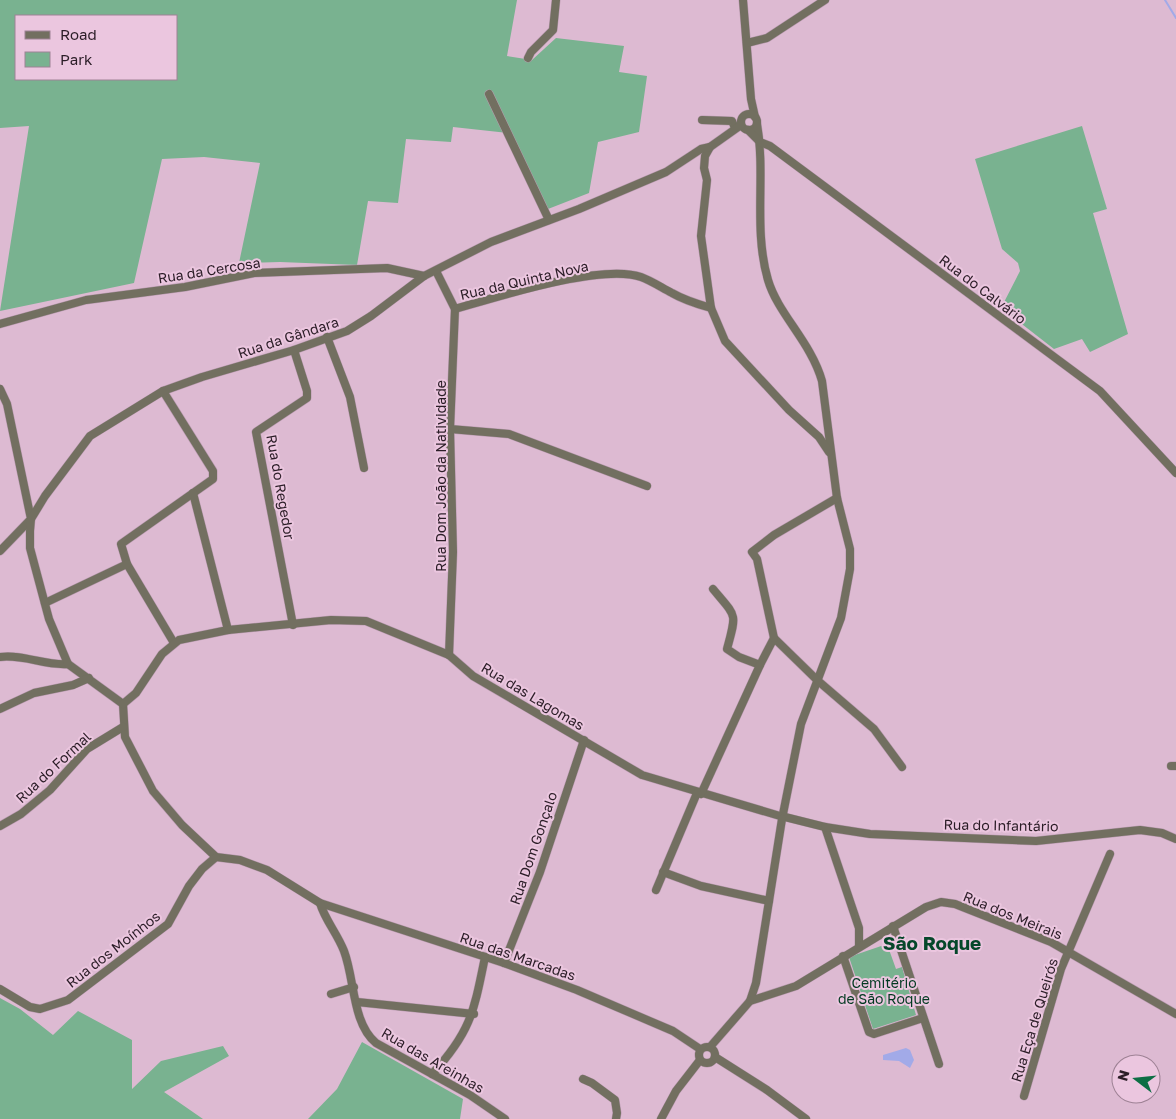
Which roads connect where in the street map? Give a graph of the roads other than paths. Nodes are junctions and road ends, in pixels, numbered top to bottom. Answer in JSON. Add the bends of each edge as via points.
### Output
{"nodes":[{"id":1,"x":556,"y":0,"type":"edge"},
{"id":2,"x":743,"y":0,"type":"edge"},
{"id":3,"x":824,"y":0,"type":"edge"},
{"id":4,"x":747,"y":43,"type":"junction"},
{"id":5,"x":528,"y":58,"type":"dead end"},
{"id":6,"x":489,"y":94,"type":"dead end"},
{"id":7,"x":751,"y":98,"type":"junction"},
{"id":8,"x":746,"y":114,"type":"junction"},
{"id":9,"x":702,"y":120,"type":"dead end"},
{"id":10,"x":756,"y":120,"type":"junction"},
{"id":11,"x":738,"y":126,"type":"junction"},
{"id":12,"x":748,"y":130,"type":"junction"},
{"id":13,"x":760,"y":142,"type":"junction"},
{"id":14,"x":710,"y":147,"type":"junction"},
{"id":15,"x":549,"y":220,"type":"junction"},
{"id":16,"x":436,"y":271,"type":"junction"},
{"id":17,"x":424,"y":276,"type":"junction"},
{"id":18,"x":711,"y":308,"type":"junction"},
{"id":19,"x":455,"y":309,"type":"junction"},
{"id":20,"x":0,"y":324,"type":"edge"},
{"id":21,"x":327,"y":337,"type":"junction"},
{"id":22,"x":294,"y":350,"type":"junction"},
{"id":23,"x":0,"y":389,"type":"edge"},
{"id":24,"x":163,"y":391,"type":"junction"},
{"id":25,"x":450,"y":429,"type":"junction"},
{"id":26,"x":830,"y":453,"type":"junction"},
{"id":27,"x":364,"y":468,"type":"dead end"},
{"id":28,"x":1176,"y":473,"type":"edge"},
{"id":29,"x":647,"y":486,"type":"dead end"},
{"id":30,"x":193,"y":493,"type":"junction"},
{"id":31,"x":837,"y":498,"type":"junction"},
{"id":32,"x":31,"y":519,"type":"junction"},
{"id":33,"x":0,"y":551,"type":"edge"},
{"id":34,"x":128,"y":564,"type":"junction"},
{"id":35,"x":713,"y":589,"type":"dead end"},
{"id":36,"x":45,"y":603,"type":"junction"},
{"id":37,"x":294,"y":625,"type":"junction"},
{"id":38,"x":228,"y":630,"type":"junction"},
{"id":39,"x":774,"y":638,"type":"junction"},
{"id":40,"x":174,"y":644,"type":"junction"},
{"id":41,"x":450,"y":655,"type":"junction"},
{"id":42,"x":0,"y":657,"type":"edge"},
{"id":43,"x":68,"y":664,"type":"junction"},
{"id":44,"x":760,"y":665,"type":"junction"},
{"id":45,"x":88,"y":678,"type":"junction"},
{"id":46,"x":817,"y":680,"type":"junction"},
{"id":47,"x":124,"y":704,"type":"junction"},
{"id":48,"x":0,"y":709,"type":"edge"},
{"id":49,"x":123,"y":727,"type":"junction"},
{"id":50,"x":584,"y":740,"type":"junction"},
{"id":51,"x":902,"y":767,"type":"dead end"},
{"id":52,"x":699,"y":793,"type":"junction"},
{"id":53,"x":783,"y":817,"type":"junction"},
{"id":54,"x":0,"y":826,"type":"edge"},
{"id":55,"x":825,"y":827,"type":"junction"},
{"id":56,"x":1176,"y":839,"type":"edge"},
{"id":57,"x":1110,"y":854,"type":"dead end"},
{"id":58,"x":216,"y":856,"type":"junction"},
{"id":59,"x":664,"y":872,"type":"junction"},
{"id":60,"x":656,"y":890,"type":"dead end"},
{"id":61,"x":768,"y":901,"type":"junction"},
{"id":62,"x":320,"y":903,"type":"junction"},
{"id":63,"x":893,"y":926,"type":"junction"},
{"id":64,"x":859,"y":928,"type":"junction"},
{"id":65,"x":864,"y":943,"type":"junction"},
{"id":66,"x":1069,"y":952,"type":"junction"},
{"id":67,"x":843,"y":956,"type":"junction"},
{"id":68,"x":485,"y":957,"type":"junction"},
{"id":69,"x":504,"y":963,"type":"junction"},
{"id":70,"x":756,"y":983,"type":"junction"},
{"id":71,"x":354,"y":987,"type":"junction"},
{"id":72,"x":0,"y":989,"type":"edge"},
{"id":73,"x":331,"y":994,"type":"dead end"},
{"id":74,"x":765,"y":996,"type":"junction"},
{"id":75,"x":750,"y":1001,"type":"junction"},
{"id":76,"x":357,"y":1002,"type":"junction"},
{"id":77,"x":474,"y":1014,"type":"junction"},
{"id":78,"x":1176,"y":1014,"type":"edge"},
{"id":79,"x":923,"y":1018,"type":"junction"},
{"id":80,"x":710,"y":1047,"type":"junction"},
{"id":81,"x":700,"y":1050,"type":"junction"},
{"id":82,"x":714,"y":1057,"type":"junction"},
{"id":83,"x":700,"y":1060,"type":"junction"},
{"id":84,"x":939,"y":1064,"type":"dead end"},
{"id":85,"x":432,"y":1074,"type":"junction"},
{"id":86,"x":583,"y":1080,"type":"dead end"},
{"id":87,"x":1024,"y":1096,"type":"dead end"},
{"id":88,"x":795,"y":1115,"type":"edge"},
{"id":89,"x":505,"y":1119,"type":"edge"},
{"id":90,"x":616,"y":1119,"type":"edge"},
{"id":91,"x":660,"y":1119,"type":"edge"},
{"id":92,"x":806,"y":1119,"type":"edge"}],
"edges":[{"from":1,"to":5,"type":"street","via":[[553,30]]},
{"from":2,"to":4,"type":"street"},
{"from":3,"to":4,"type":"street","via":[[767,38]]},
{"from":4,"to":7,"type":"street"},
{"from":6,"to":15,"type":"street"},
{"from":7,"to":8,"type":"street"},
{"from":7,"to":10,"type":"street"},
{"from":8,"to":10,"type":"street"},
{"from":8,"to":11,"type":"street"},
{"from":9,"to":11,"type":"street","name":"Rua do Calvário","via":[[732,121]]},
{"from":10,"to":12,"type":"street","via":[[753,129]]},
{"from":10,"to":13,"type":"street"},
{"from":11,"to":12,"type":"street","name":"Rua do Calvário"},
{"from":11,"to":14,"type":"street","name":"Rua da Gândara"},
{"from":12,"to":13,"type":"street","name":"Rua do Calvário"},
{"from":13,"to":26,"type":"street","via":[[765,271],[774,294],[818,368]]},
{"from":13,"to":28,"type":"street","name":"Rua do Calvário","via":[[770,146],[1100,392]]},
{"from":14,"to":15,"type":"street","name":"Rua da Gândara","via":[[701,149],[666,172]]},
{"from":14,"to":18,"type":"street","via":[[705,156],[707,180],[701,236]]},
{"from":15,"to":16,"type":"street","name":"Rua da Gândara","via":[[491,242]]},
{"from":16,"to":17,"type":"street","name":"Rua da Gândara"},
{"from":16,"to":19,"type":"street","name":"Rua Dom João da Natividade"},
{"from":17,"to":20,"type":"street","name":"Rua da Cercosa","via":[[386,268],[254,273],[185,287],[86,300]]},
{"from":17,"to":21,"type":"street","name":"Rua da Gândara","via":[[371,316],[347,331]]},
{"from":18,"to":19,"type":"street","name":"Rua da Quinta Nova","via":[[681,298],[642,277],[610,274],[557,282]]},
{"from":18,"to":26,"type":"street","via":[[725,341],[819,437]]},
{"from":19,"to":25,"type":"street","name":"Rua Dom João da Natividade"},
{"from":21,"to":22,"type":"street","name":"Rua da Gândara"},
{"from":21,"to":27,"type":"street","via":[[350,398]]},
{"from":22,"to":24,"type":"street","name":"Rua da Gândara"},
{"from":22,"to":37,"type":"street","name":"Rua do Regedor","via":[[307,398],[256,432]]},
{"from":23,"to":32,"type":"street","via":[[7,404]]},
{"from":24,"to":30,"type":"street","via":[[213,471],[213,479]]},
{"from":24,"to":32,"type":"street","name":"Rua da Gândara","via":[[90,436],[59,474]]},
{"from":25,"to":29,"type":"street","via":[[509,434]]},
{"from":25,"to":41,"type":"street","name":"Rua Dom João da Natividade","via":[[453,552]]},
{"from":26,"to":31,"type":"street"},
{"from":30,"to":34,"type":"street","via":[[121,544]]},
{"from":30,"to":38,"type":"street"},
{"from":31,"to":39,"type":"street","via":[[774,535],[752,552],[757,559]]},
{"from":31,"to":46,"type":"street","via":[[850,548],[850,569],[841,618]]},
{"from":32,"to":33,"type":"street"},
{"from":32,"to":36,"type":"street","name":"Rua da Gândara","via":[[30,548]]},
{"from":34,"to":36,"type":"street"},
{"from":34,"to":40,"type":"street"},
{"from":35,"to":44,"type":"street","via":[[734,614],[727,649]]},
{"from":36,"to":43,"type":"street","name":"Rua da Gândara","via":[[51,627]]},
{"from":37,"to":38,"type":"street","name":"Rua das Lagomas"},
{"from":37,"to":41,"type":"street","name":"Rua das Lagomas","via":[[331,620],[366,621]]},
{"from":38,"to":40,"type":"street","name":"Rua das Lagomas","via":[[184,638]]},
{"from":39,"to":44,"type":"street"},
{"from":39,"to":46,"type":"street"},
{"from":40,"to":47,"type":"street","name":"Rua das Lagomas","via":[[162,654],[136,693]]},
{"from":41,"to":50,"type":"street","name":"Rua das Lagomas","via":[[473,676]]},
{"from":42,"to":43,"type":"street"},
{"from":43,"to":45,"type":"street"},
{"from":44,"to":52,"type":"street"},
{"from":45,"to":47,"type":"street"},
{"from":45,"to":48,"type":"street","via":[[73,685],[34,693]]},
{"from":46,"to":51,"type":"street","via":[[874,730]]},
{"from":46,"to":53,"type":"street","via":[[801,724]]},
{"from":47,"to":49,"type":"street"},
{"from":49,"to":54,"type":"street","name":"Rua do Formal","via":[[87,749],[50,790],[21,814]]},
{"from":49,"to":58,"type":"street","via":[[138,763],[162,804]]},
{"from":50,"to":52,"type":"street","name":"Rua das Lagomas","via":[[642,775]]},
{"from":50,"to":69,"type":"street","name":"Rua Dom Gonçalo","via":[[540,872]]},
{"from":52,"to":53,"type":"street","name":"Rua das Lagomas"},
{"from":52,"to":59,"type":"street"},
{"from":53,"to":55,"type":"street","name":"Rua do Infantário"},
{"from":53,"to":61,"type":"street"},
{"from":55,"to":56,"type":"street","name":"Rua do Infantário","via":[[870,834],[1036,841],[1140,830]]},
{"from":55,"to":64,"type":"street"},
{"from":57,"to":66,"type":"street","name":"Rua Eça de Queirós"},
{"from":58,"to":62,"type":"street","via":[[267,870]]},
{"from":58,"to":72,"type":"street","name":"Rua dos Moínhos","via":[[189,886],[168,924],[68,1000],[40,1009],[30,1007]]},
{"from":59,"to":60,"type":"street"},
{"from":59,"to":61,"type":"street","via":[[701,886]]},
{"from":61,"to":70,"type":"street"},
{"from":62,"to":68,"type":"street","name":"Rua das Marcadas"},
{"from":62,"to":71,"type":"street","name":"Rua das Areinhas","via":[[344,952]]},
{"from":63,"to":65,"type":"street","name":"Rua dos Meirais"},
{"from":63,"to":66,"type":"street","name":"Rua dos Meirais","via":[[926,907],[941,902],[955,904]]},
{"from":63,"to":79,"type":"street"},
{"from":64,"to":65,"type":"street"},
{"from":64,"to":65,"type":"street"},
{"from":65,"to":67,"type":"street","name":"Rua dos Meirais"},
{"from":66,"to":78,"type":"street","name":"Rua dos Meirais"},
{"from":66,"to":87,"type":"street","name":"Rua Eça de Queirós","via":[[1061,969]]},
{"from":67,"to":74,"type":"street","name":"Rua dos Meirais","via":[[796,986]]},
{"from":67,"to":79,"type":"street","via":[[869,1032],[874,1034]]},
{"from":68,"to":69,"type":"street","name":"Rua das Marcadas"},
{"from":68,"to":77,"type":"street"},
{"from":69,"to":81,"type":"street","name":"Rua das Marcadas","via":[[650,1020]]},
{"from":70,"to":74,"type":"street"},
{"from":70,"to":75,"type":"street"},
{"from":71,"to":73,"type":"street"},
{"from":71,"to":76,"type":"street","name":"Rua das Areinhas"},
{"from":74,"to":75,"type":"street","name":"Rua dos Meirais"},
{"from":75,"to":80,"type":"street"},
{"from":76,"to":77,"type":"street"},
{"from":76,"to":85,"type":"street","name":"Rua das Areinhas","via":[[360,1021],[368,1037]]},
{"from":77,"to":85,"type":"street","via":[[462,1036]]},
{"from":79,"to":84,"type":"street"},
{"from":80,"to":81,"type":"street"},
{"from":80,"to":82,"type":"street","via":[[714,1050]]},
{"from":81,"to":83,"type":"street"},
{"from":82,"to":83,"type":"street","via":[[708,1063]]},
{"from":82,"to":88,"type":"street","via":[[734,1068]]},
{"from":83,"to":91,"type":"street"},
{"from":85,"to":89,"type":"street","name":"Rua das Areinhas"},
{"from":86,"to":90,"type":"street","via":[[615,1100]]},
{"from":88,"to":92,"type":"street"}]}
